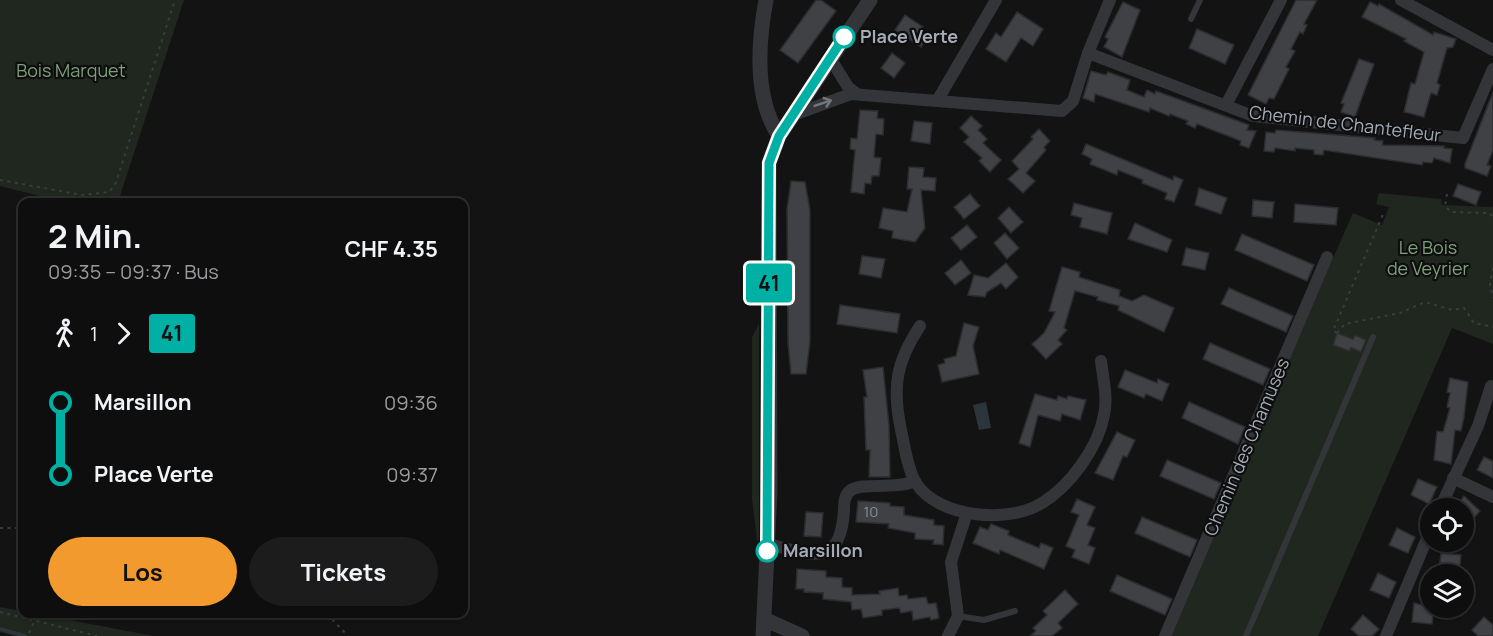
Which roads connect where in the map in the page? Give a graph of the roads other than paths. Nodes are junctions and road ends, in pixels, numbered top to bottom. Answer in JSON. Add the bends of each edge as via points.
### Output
{"nodes":[{"id":1,"x":766,"y":0,"type":"edge"},
{"id":2,"x":870,"y":0,"type":"edge"},
{"id":3,"x":996,"y":0,"type":"edge"},
{"id":4,"x":1110,"y":0,"type":"edge"},
{"id":5,"x":1200,"y":0,"type":"edge"},
{"id":6,"x":1281,"y":0,"type":"edge"},
{"id":7,"x":1401,"y":0,"type":"edge"},
{"id":8,"x":1191,"y":19,"type":"dead end"},
{"id":9,"x":1493,"y":50,"type":"edge"},
{"id":10,"x":1088,"y":52,"type":"junction"},
{"id":11,"x":830,"y":58,"type":"junction"},
{"id":12,"x":1493,"y":69,"type":"edge"},
{"id":13,"x":856,"y":93,"type":"junction"},
{"id":14,"x":937,"y":101,"type":"junction"},
{"id":15,"x":1226,"y":105,"type":"junction"},
{"id":16,"x":791,"y":116,"type":"junction"},
{"id":17,"x":779,"y":136,"type":"junction"},
{"id":18,"x":1327,"y":257,"type":"dead end"},
{"id":19,"x":920,"y":326,"type":"dead end"},
{"id":20,"x":1373,"y":337,"type":"dead end"},
{"id":21,"x":1101,"y":361,"type":"dead end"},
{"id":22,"x":1491,"y":386,"type":"dead end"},
{"id":23,"x":1453,"y":478,"type":"junction"},
{"id":24,"x":915,"y":481,"type":"junction"},
{"id":25,"x":1493,"y":497,"type":"edge"},
{"id":26,"x":1444,"y":498,"type":"edge"},
{"id":27,"x":967,"y":513,"type":"junction"},
{"id":28,"x":768,"y":544,"type":"junction"},
{"id":29,"x":1421,"y":552,"type":"edge"},
{"id":30,"x":1015,"y":611,"type":"dead end"},
{"id":31,"x":958,"y":616,"type":"junction"},
{"id":32,"x":764,"y":619,"type":"junction"},
{"id":33,"x":763,"y":636,"type":"edge"},
{"id":34,"x":802,"y":636,"type":"edge"},
{"id":35,"x":948,"y":636,"type":"edge"},
{"id":36,"x":1165,"y":636,"type":"edge"},
{"id":37,"x":1246,"y":636,"type":"edge"},
{"id":38,"x":1386,"y":636,"type":"edge"}],
"edges":[{"from":1,"to":17,"type":"street","via":[[761,36],[763,92]]},
{"from":2,"to":11,"type":"street"},
{"from":3,"to":14,"type":"street"},
{"from":4,"to":10,"type":"street"},
{"from":5,"to":8,"type":"lane"},
{"from":6,"to":15,"type":"street","name":"Chemin de Chantefleur"},
{"from":7,"to":9,"type":"street"},
{"from":10,"to":14,"type":"street","via":[[1072,101],[1062,111]]},
{"from":10,"to":15,"type":"street","name":"Chemin de Chantefleur"},
{"from":11,"to":13,"type":"street"},
{"from":11,"to":16,"type":"street"},
{"from":12,"to":15,"type":"street","name":"Chemin de Chantefleur","via":[[1463,138],[1264,118]]},
{"from":13,"to":14,"type":"street"},
{"from":16,"to":13,"type":"street","one_way":true},
{"from":16,"to":17,"type":"street"},
{"from":17,"to":28,"type":"street","via":[[769,172]]},
{"from":18,"to":36,"type":"street","name":"Chemin des Chamuses"},
{"from":19,"to":24,"type":"street","via":[[901,360],[897,385],[897,409]]},
{"from":20,"to":37,"type":"lane"},
{"from":21,"to":27,"type":"street","via":[[1103,420],[1088,453],[1071,476],[1052,496],[1034,507],[1003,514]]},
{"from":22,"to":23,"type":"street","via":[[1478,426]]},
{"from":23,"to":25,"type":"street"},
{"from":23,"to":26,"type":"street"},
{"from":24,"to":27,"type":"street","via":[[931,498]]},
{"from":24,"to":28,"type":"street","via":[[898,487],[853,489],[844,503],[841,538],[827,552],[813,554]]},
{"from":27,"to":31,"type":"street","via":[[950,570]]},
{"from":28,"to":32,"type":"street"},
{"from":29,"to":38,"type":"street"},
{"from":30,"to":31,"type":"lane","via":[[984,620]]},
{"from":31,"to":35,"type":"street"},
{"from":32,"to":33,"type":"street"},
{"from":32,"to":34,"type":"street"}]}
